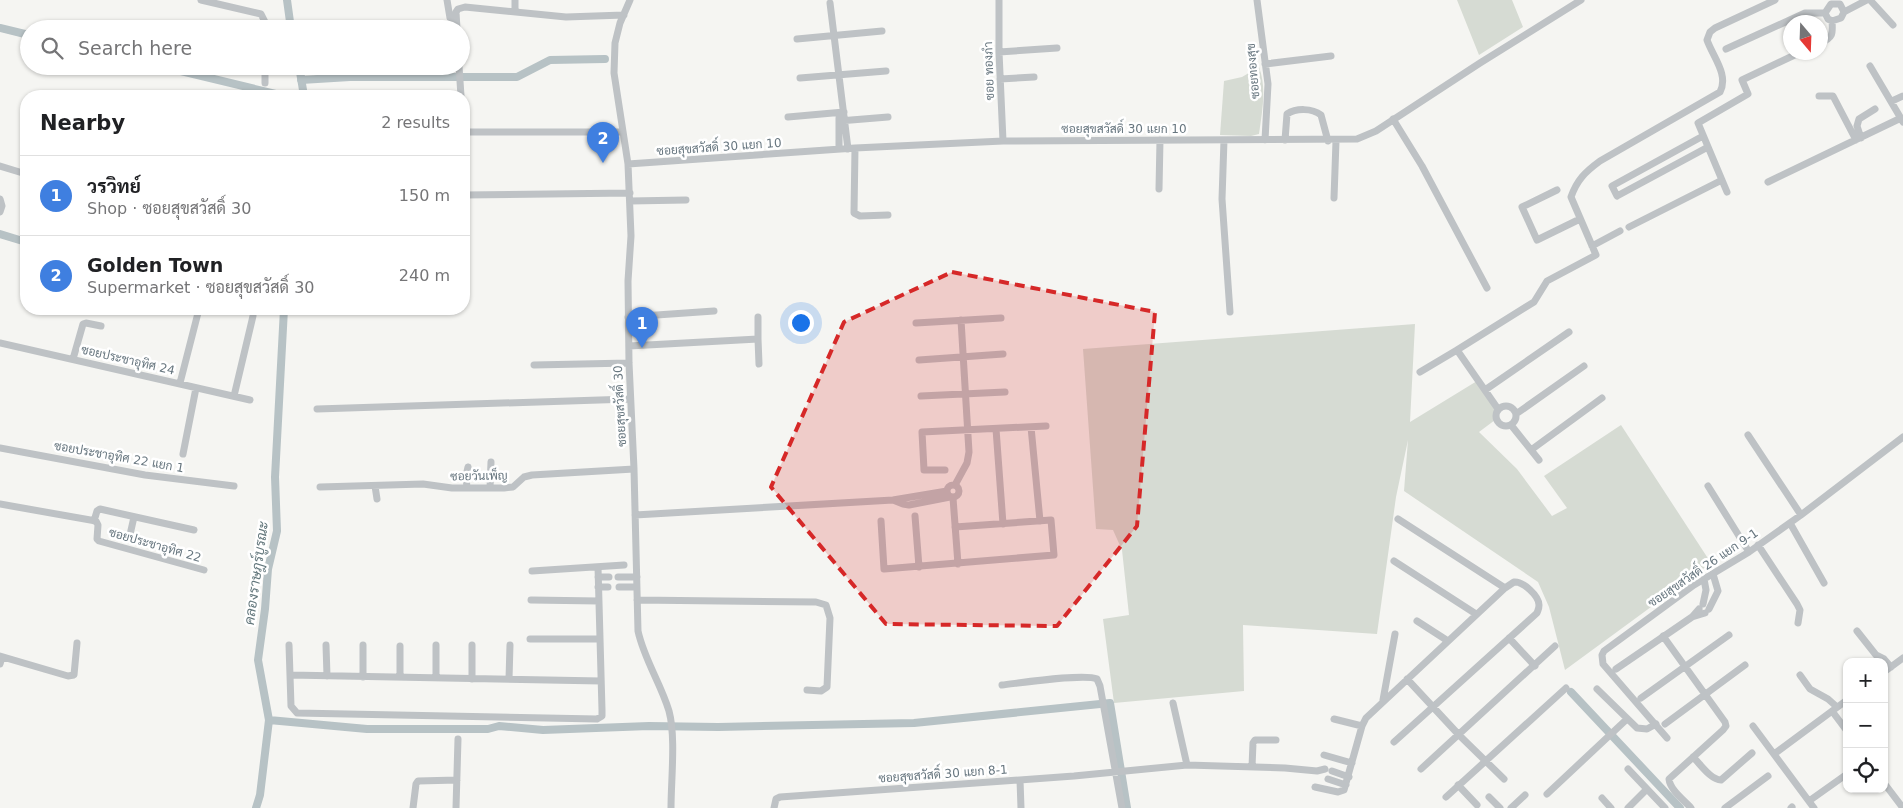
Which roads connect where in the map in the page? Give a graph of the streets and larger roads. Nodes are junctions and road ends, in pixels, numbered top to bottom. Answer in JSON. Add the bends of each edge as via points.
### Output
{"nodes":[{"id":1,"x":201,"y":0,"type":"edge"},
{"id":2,"x":447,"y":0,"type":"edge"},
{"id":3,"x":516,"y":0,"type":"edge"},
{"id":4,"x":630,"y":0,"type":"edge"},
{"id":5,"x":999,"y":0,"type":"edge"},
{"id":6,"x":1257,"y":0,"type":"edge"},
{"id":7,"x":1581,"y":0,"type":"edge"},
{"id":8,"x":1775,"y":0,"type":"edge"},
{"id":9,"x":1869,"y":0,"type":"edge"},
{"id":10,"x":1830,"y":2,"type":"edge"},
{"id":11,"x":830,"y":3,"type":"dead end"},
{"id":12,"x":515,"y":12,"type":"junction"},
{"id":13,"x":1844,"y":12,"type":"junction"},
{"id":14,"x":1825,"y":13,"type":"junction"},
{"id":15,"x":624,"y":15,"type":"junction"},
{"id":16,"x":264,"y":20,"type":"edge"},
{"id":17,"x":456,"y":20,"type":"joint"},
{"id":18,"x":1832,"y":21,"type":"junction"},
{"id":19,"x":1893,"y":25,"type":"dead end"},
{"id":20,"x":882,"y":31,"type":"dead end"},
{"id":21,"x":834,"y":36,"type":"junction"},
{"id":22,"x":797,"y":39,"type":"dead end"},
{"id":23,"x":1828,"y":40,"type":"edge"},
{"id":24,"x":1056,"y":48,"type":"dead end"},
{"id":25,"x":1726,"y":49,"type":"dead end"},
{"id":26,"x":999,"y":52,"type":"junction"},
{"id":27,"x":1331,"y":56,"type":"dead end"},
{"id":28,"x":1784,"y":60,"type":"edge"},
{"id":29,"x":1265,"y":64,"type":"junction"},
{"id":30,"x":1870,"y":66,"type":"dead end"},
{"id":31,"x":886,"y":71,"type":"dead end"},
{"id":32,"x":265,"y":75,"type":"edge"},
{"id":33,"x":459,"y":75,"type":"edge"},
{"id":34,"x":838,"y":75,"type":"junction"},
{"id":35,"x":1034,"y":77,"type":"dead end"},
{"id":36,"x":800,"y":78,"type":"dead end"},
{"id":37,"x":1000,"y":79,"type":"junction"},
{"id":38,"x":265,"y":83,"type":"dead end"},
{"id":39,"x":460,"y":90,"type":"edge"},
{"id":40,"x":1819,"y":96,"type":"dead end"},
{"id":41,"x":1903,"y":96,"type":"edge"},
{"id":42,"x":1892,"y":101,"type":"junction"},
{"id":43,"x":842,"y":110,"type":"junction"},
{"id":44,"x":1875,"y":110,"type":"dead end"},
{"id":45,"x":888,"y":117,"type":"dead end"},
{"id":46,"x":788,"y":118,"type":"dead end"},
{"id":47,"x":1394,"y":119,"type":"junction"},
{"id":48,"x":1902,"y":120,"type":"edge"},
{"id":49,"x":842,"y":121,"type":"junction"},
{"id":50,"x":470,"y":132,"type":"edge"},
{"id":51,"x":623,"y":132,"type":"junction"},
{"id":52,"x":1703,"y":136,"type":"junction"},
{"id":53,"x":1858,"y":139,"type":"junction"},
{"id":54,"x":1160,"y":140,"type":"junction"},
{"id":55,"x":1224,"y":140,"type":"junction"},
{"id":56,"x":1265,"y":140,"type":"junction"},
{"id":57,"x":1285,"y":140,"type":"junction"},
{"id":58,"x":1003,"y":141,"type":"junction"},
{"id":59,"x":1332,"y":141,"type":"junction"},
{"id":60,"x":1708,"y":148,"type":"junction"},
{"id":61,"x":851,"y":149,"type":"junction"},
{"id":62,"x":839,"y":150,"type":"junction"},
{"id":63,"x":628,"y":164,"type":"junction"},
{"id":64,"x":0,"y":166,"type":"edge"},
{"id":65,"x":20,"y":172,"type":"edge"},
{"id":66,"x":1722,"y":180,"type":"junction"},
{"id":67,"x":1768,"y":182,"type":"dead end"},
{"id":68,"x":1159,"y":189,"type":"dead end"},
{"id":69,"x":1557,"y":190,"type":"dead end"},
{"id":70,"x":630,"y":192,"type":"junction"},
{"id":71,"x":1727,"y":192,"type":"dead end"},
{"id":72,"x":470,"y":195,"type":"edge"},
{"id":73,"x":1334,"y":198,"type":"dead end"},
{"id":74,"x":0,"y":199,"type":"edge"},
{"id":75,"x":686,"y":200,"type":"dead end"},
{"id":76,"x":630,"y":202,"type":"junction"},
{"id":77,"x":0,"y":212,"type":"edge"},
{"id":78,"x":888,"y":215,"type":"dead end"},
{"id":79,"x":1580,"y":219,"type":"junction"},
{"id":80,"x":1629,"y":228,"type":"dead end"},
{"id":81,"x":1620,"y":231,"type":"dead end"},
{"id":82,"x":1592,"y":246,"type":"junction"},
{"id":83,"x":1487,"y":288,"type":"dead end"},
{"id":84,"x":714,"y":311,"type":"dead end"},
{"id":85,"x":1230,"y":312,"type":"dead end"},
{"id":86,"x":197,"y":315,"type":"edge"},
{"id":87,"x":252,"y":316,"type":"dead end"},
{"id":88,"x":758,"y":316,"type":"dead end"},
{"id":89,"x":628,"y":317,"type":"junction"},
{"id":90,"x":1002,"y":318,"type":"dead end"},
{"id":91,"x":961,"y":320,"type":"junction"},
{"id":92,"x":916,"y":323,"type":"dead end"},
{"id":93,"x":100,"y":326,"type":"dead end"},
{"id":94,"x":1569,"y":332,"type":"dead end"},
{"id":95,"x":758,"y":340,"type":"junction"},
{"id":96,"x":0,"y":345,"type":"edge"},
{"id":97,"x":629,"y":346,"type":"junction"},
{"id":98,"x":1456,"y":350,"type":"junction"},
{"id":99,"x":1003,"y":354,"type":"dead end"},
{"id":100,"x":963,"y":357,"type":"junction"},
{"id":101,"x":73,"y":359,"type":"junction"},
{"id":102,"x":919,"y":360,"type":"dead end"},
{"id":103,"x":628,"y":363,"type":"junction"},
{"id":104,"x":758,"y":364,"type":"dead end"},
{"id":105,"x":534,"y":365,"type":"dead end"},
{"id":106,"x":1584,"y":366,"type":"dead end"},
{"id":107,"x":1420,"y":372,"type":"dead end"},
{"id":108,"x":180,"y":383,"type":"junction"},
{"id":109,"x":196,"y":388,"type":"junction"},
{"id":110,"x":1485,"y":390,"type":"junction"},
{"id":111,"x":1005,"y":392,"type":"dead end"},
{"id":112,"x":966,"y":394,"type":"junction"},
{"id":113,"x":234,"y":396,"type":"junction"},
{"id":114,"x":921,"y":396,"type":"dead end"},
{"id":115,"x":1602,"y":398,"type":"dead end"},
{"id":116,"x":630,"y":399,"type":"junction"},
{"id":117,"x":250,"y":400,"type":"dead end"},
{"id":118,"x":317,"y":409,"type":"dead end"},
{"id":119,"x":1498,"y":409,"type":"junction"},
{"id":120,"x":1516,"y":414,"type":"junction"},
{"id":121,"x":1511,"y":425,"type":"junction"},
{"id":122,"x":1046,"y":426,"type":"dead end"},
{"id":123,"x":1031,"y":427,"type":"junction"},
{"id":124,"x":968,"y":429,"type":"junction"},
{"id":125,"x":996,"y":429,"type":"junction"},
{"id":126,"x":1748,"y":435,"type":"dead end"},
{"id":127,"x":1903,"y":437,"type":"edge"},
{"id":128,"x":0,"y":448,"type":"edge"},
{"id":129,"x":1531,"y":450,"type":"junction"},
{"id":130,"x":183,"y":454,"type":"dead end"},
{"id":131,"x":1539,"y":460,"type":"dead end"},
{"id":132,"x":491,"y":462,"type":"dead end"},
{"id":133,"x":468,"y":467,"type":"dead end"},
{"id":134,"x":634,"y":469,"type":"junction"},
{"id":135,"x":945,"y":470,"type":"dead end"},
{"id":136,"x":955,"y":485,"type":"junction"},
{"id":137,"x":234,"y":486,"type":"dead end"},
{"id":138,"x":375,"y":486,"type":"junction"},
{"id":139,"x":1708,"y":486,"type":"dead end"},
{"id":140,"x":320,"y":487,"type":"dead end"},
{"id":141,"x":467,"y":488,"type":"junction"},
{"id":142,"x":490,"y":488,"type":"junction"},
{"id":143,"x":950,"y":495,"type":"junction"},
{"id":144,"x":377,"y":499,"type":"dead end"},
{"id":145,"x":0,"y":504,"type":"edge"},
{"id":146,"x":635,"y":515,"type":"junction"},
{"id":147,"x":1801,"y":515,"type":"junction"},
{"id":148,"x":915,"y":516,"type":"dead end"},
{"id":149,"x":134,"y":517,"type":"junction"},
{"id":150,"x":1398,"y":520,"type":"dead end"},
{"id":151,"x":94,"y":521,"type":"junction"},
{"id":152,"x":881,"y":521,"type":"dead end"},
{"id":153,"x":1040,"y":521,"type":"junction"},
{"id":154,"x":1790,"y":523,"type":"junction"},
{"id":155,"x":1003,"y":524,"type":"junction"},
{"id":156,"x":955,"y":527,"type":"junction"},
{"id":157,"x":194,"y":530,"type":"dead end"},
{"id":158,"x":129,"y":539,"type":"dead end"},
{"id":159,"x":1758,"y":546,"type":"junction"},
{"id":160,"x":1749,"y":552,"type":"junction"},
{"id":161,"x":1394,"y":561,"type":"dead end"},
{"id":162,"x":958,"y":564,"type":"junction"},
{"id":163,"x":624,"y":565,"type":"dead end"},
{"id":164,"x":598,"y":567,"type":"junction"},
{"id":165,"x":919,"y":567,"type":"junction"},
{"id":166,"x":204,"y":570,"type":"dead end"},
{"id":167,"x":532,"y":571,"type":"dead end"},
{"id":168,"x":1713,"y":574,"type":"junction"},
{"id":169,"x":598,"y":577,"type":"junction"},
{"id":170,"x":609,"y":577,"type":"dead end"},
{"id":171,"x":618,"y":577,"type":"dead end"},
{"id":172,"x":637,"y":577,"type":"junction"},
{"id":173,"x":1704,"y":579,"type":"junction"},
{"id":174,"x":1824,"y":583,"type":"dead end"},
{"id":175,"x":598,"y":587,"type":"junction"},
{"id":176,"x":608,"y":587,"type":"dead end"},
{"id":177,"x":618,"y":587,"type":"dead end"},
{"id":178,"x":637,"y":587,"type":"junction"},
{"id":179,"x":1505,"y":588,"type":"junction"},
{"id":180,"x":531,"y":600,"type":"dead end"},
{"id":181,"x":637,"y":600,"type":"junction"},
{"id":182,"x":599,"y":601,"type":"junction"},
{"id":183,"x":1704,"y":606,"type":"junction"},
{"id":184,"x":1476,"y":614,"type":"junction"},
{"id":185,"x":1418,"y":622,"type":"dead end"},
{"id":186,"x":1798,"y":622,"type":"dead end"},
{"id":187,"x":1857,"y":630,"type":"dead end"},
{"id":188,"x":1395,"y":634,"type":"dead end"},
{"id":189,"x":1729,"y":635,"type":"dead end"},
{"id":190,"x":1663,"y":636,"type":"junction"},
{"id":191,"x":1509,"y":638,"type":"junction"},
{"id":192,"x":530,"y":639,"type":"dead end"},
{"id":193,"x":600,"y":639,"type":"junction"},
{"id":194,"x":1448,"y":641,"type":"junction"},
{"id":195,"x":77,"y":643,"type":"dead end"},
{"id":196,"x":289,"y":645,"type":"dead end"},
{"id":197,"x":326,"y":645,"type":"dead end"},
{"id":198,"x":363,"y":645,"type":"dead end"},
{"id":199,"x":436,"y":645,"type":"dead end"},
{"id":200,"x":510,"y":645,"type":"dead end"},
{"id":201,"x":400,"y":646,"type":"dead end"},
{"id":202,"x":472,"y":646,"type":"dead end"},
{"id":203,"x":1555,"y":646,"type":"dead end"},
{"id":204,"x":1876,"y":658,"type":"edge"},
{"id":205,"x":1903,"y":658,"type":"edge"},
{"id":206,"x":1,"y":659,"type":"edge"},
{"id":207,"x":1745,"y":664,"type":"dead end"},
{"id":208,"x":1888,"y":664,"type":"edge"},
{"id":209,"x":1535,"y":666,"type":"junction"},
{"id":210,"x":1685,"y":666,"type":"junction"},
{"id":211,"x":1891,"y":667,"type":"junction"},
{"id":212,"x":1616,"y":669,"type":"dead end"},
{"id":213,"x":1888,"y":669,"type":"edge"},
{"id":214,"x":290,"y":675,"type":"junction"},
{"id":215,"x":1800,"y":675,"type":"dead end"},
{"id":216,"x":327,"y":676,"type":"junction"},
{"id":217,"x":363,"y":677,"type":"junction"},
{"id":218,"x":400,"y":677,"type":"junction"},
{"id":219,"x":436,"y":678,"type":"junction"},
{"id":220,"x":472,"y":679,"type":"junction"},
{"id":221,"x":509,"y":679,"type":"junction"},
{"id":222,"x":1407,"y":679,"type":"junction"},
{"id":223,"x":601,"y":681,"type":"junction"},
{"id":224,"x":1002,"y":685,"type":"dead end"},
{"id":225,"x":1566,"y":688,"type":"dead end"},
{"id":226,"x":1597,"y":689,"type":"dead end"},
{"id":227,"x":807,"y":690,"type":"dead end"},
{"id":228,"x":1705,"y":694,"type":"junction"},
{"id":229,"x":1641,"y":698,"type":"dead end"},
{"id":230,"x":1383,"y":701,"type":"junction"},
{"id":231,"x":1173,"y":703,"type":"dead end"},
{"id":232,"x":1843,"y":703,"type":"edge"},
{"id":233,"x":1433,"y":708,"type":"junction"},
{"id":234,"x":1835,"y":709,"type":"junction"},
{"id":235,"x":1334,"y":719,"type":"dead end"},
{"id":236,"x":1627,"y":719,"type":"junction"},
{"id":237,"x":1656,"y":724,"type":"junction"},
{"id":238,"x":1665,"y":724,"type":"dead end"},
{"id":239,"x":1843,"y":724,"type":"edge"},
{"id":240,"x":1362,"y":726,"type":"junction"},
{"id":241,"x":1753,"y":726,"type":"dead end"},
{"id":242,"x":1459,"y":735,"type":"junction"},
{"id":243,"x":1668,"y":738,"type":"dead end"},
{"id":244,"x":458,"y":739,"type":"dead end"},
{"id":245,"x":1276,"y":740,"type":"dead end"},
{"id":246,"x":1394,"y":742,"type":"dead end"},
{"id":247,"x":1752,"y":753,"type":"dead end"},
{"id":248,"x":1774,"y":754,"type":"junction"},
{"id":249,"x":1324,"y":755,"type":"dead end"},
{"id":250,"x":1693,"y":758,"type":"junction"},
{"id":251,"x":1486,"y":762,"type":"junction"},
{"id":252,"x":1352,"y":763,"type":"junction"},
{"id":253,"x":1187,"y":765,"type":"junction"},
{"id":254,"x":1252,"y":767,"type":"junction"},
{"id":255,"x":1421,"y":769,"type":"dead end"},
{"id":256,"x":1628,"y":770,"type":"dead end"},
{"id":257,"x":1120,"y":772,"type":"junction"},
{"id":258,"x":1324,"y":773,"type":"junction"},
{"id":259,"x":1768,"y":776,"type":"dead end"},
{"id":260,"x":1349,"y":777,"type":"junction"},
{"id":261,"x":1843,"y":777,"type":"edge"},
{"id":262,"x":1504,"y":779,"type":"dead end"},
{"id":263,"x":457,"y":780,"type":"junction"},
{"id":264,"x":1020,"y":780,"type":"junction"},
{"id":265,"x":1346,"y":784,"type":"junction"},
{"id":266,"x":1458,"y":785,"type":"junction"},
{"id":267,"x":1315,"y":787,"type":"dead end"},
{"id":268,"x":1888,"y":788,"type":"edge"},
{"id":269,"x":1647,"y":789,"type":"junction"},
{"id":270,"x":1546,"y":794,"type":"dead end"},
{"id":271,"x":1525,"y":795,"type":"dead end"},
{"id":272,"x":1446,"y":797,"type":"dead end"},
{"id":273,"x":1489,"y":797,"type":"dead end"},
{"id":274,"x":1602,"y":798,"type":"dead end"},
{"id":275,"x":1808,"y":801,"type":"junction"},
{"id":276,"x":1477,"y":805,"type":"dead end"},
{"id":277,"x":774,"y":806,"type":"edge"},
{"id":278,"x":1901,"y":806,"type":"edge"},
{"id":279,"x":413,"y":808,"type":"edge"},
{"id":280,"x":456,"y":808,"type":"edge"},
{"id":281,"x":671,"y":808,"type":"edge"},
{"id":282,"x":1021,"y":808,"type":"edge"},
{"id":283,"x":1122,"y":808,"type":"edge"},
{"id":284,"x":1500,"y":808,"type":"edge"},
{"id":285,"x":1511,"y":808,"type":"edge"},
{"id":286,"x":1611,"y":808,"type":"edge"},
{"id":287,"x":1628,"y":808,"type":"edge"},
{"id":288,"x":1665,"y":808,"type":"edge"},
{"id":289,"x":1691,"y":808,"type":"edge"},
{"id":290,"x":1725,"y":808,"type":"edge"},
{"id":291,"x":1814,"y":808,"type":"edge"}],
"edges":[{"from":1,"to":16,"type":"street","via":[[260,14]]},
{"from":2,"to":17,"type":"street","via":[[450,18]]},
{"from":3,"to":12,"type":"street"},
{"from":4,"to":15,"type":"street","name":"ซอยสุขสวัสดิ์ 30"},
{"from":5,"to":26,"type":"street","name":"ซอย ทองภํา"},
{"from":6,"to":29,"type":"street","name":"ซอยทองสุข"},
{"from":7,"to":47,"type":"street","name":"ซอยสุขสวัสดิ์ 30 แยก 10"},
{"from":8,"to":79,"type":"street","via":[[1710,32],[1707,40],[1724,84],[1720,92],[1585,172],[1575,184],[1571,197]]},
{"from":9,"to":13,"type":"street"},
{"from":9,"to":19,"type":"street"},
{"from":10,"to":13,"type":"street","via":[[1840,4]]},
{"from":10,"to":14,"type":"street"},
{"from":11,"to":21,"type":"street"},
{"from":12,"to":15,"type":"street","via":[[566,17]]},
{"from":12,"to":17,"type":"street","via":[[465,7],[458,8]]},
{"from":13,"to":18,"type":"street","via":[[1841,18]]},
{"from":14,"to":18,"type":"street"},
{"from":14,"to":25,"type":"street","via":[[1805,13]]},
{"from":15,"to":51,"type":"street","name":"ซอยสุขสวัสดิ์ 30","via":[[616,43],[614,73]]},
{"from":18,"to":23,"type":"street","via":[[1833,33]]},
{"from":20,"to":21,"type":"street"},
{"from":21,"to":22,"type":"street"},
{"from":21,"to":34,"type":"street"},
{"from":24,"to":26,"type":"street"},
{"from":26,"to":37,"type":"street","name":"ซอย ทองภํา"},
{"from":27,"to":29,"type":"street"},
{"from":28,"to":52,"type":"street","via":[[1742,80],[1748,94],[1698,123]]},
{"from":29,"to":56,"type":"street","name":"ซอยทองสุข","via":[[1268,102]]},
{"from":30,"to":42,"type":"street"},
{"from":31,"to":34,"type":"street"},
{"from":32,"to":38,"type":"street"},
{"from":33,"to":39,"type":"street"},
{"from":34,"to":36,"type":"street"},
{"from":34,"to":43,"type":"street"},
{"from":35,"to":37,"type":"street"},
{"from":37,"to":58,"type":"street","name":"ซอย ทองภํา"},
{"from":40,"to":53,"type":"street","via":[[1833,96]]},
{"from":41,"to":42,"type":"street"},
{"from":42,"to":48,"type":"street"},
{"from":43,"to":46,"type":"street"},
{"from":43,"to":49,"type":"street"},
{"from":44,"to":53,"type":"street","via":[[1858,119]]},
{"from":45,"to":49,"type":"street"},
{"from":47,"to":59,"type":"street","name":"ซอยสุขสวัสดิ์ 30 แยก 10","via":[[1365,137]]},
{"from":47,"to":83,"type":"street"},
{"from":48,"to":53,"type":"street"},
{"from":49,"to":61,"type":"street"},
{"from":49,"to":62,"type":"street"},
{"from":50,"to":51,"type":"street"},
{"from":51,"to":63,"type":"street","name":"ซอยสุขสวัสดิ์ 30"},
{"from":52,"to":60,"type":"street"},
{"from":52,"to":60,"type":"street","via":[[1612,186],[1617,196]]},
{"from":53,"to":67,"type":"street"},
{"from":54,"to":55,"type":"street","name":"ซอยสุขสวัสดิ์ 30 แยก 10"},
{"from":54,"to":58,"type":"street","name":"ซอยสุขสวัสดิ์ 30 แยก 10"},
{"from":54,"to":68,"type":"street"},
{"from":55,"to":56,"type":"street","name":"ซอยสุขสวัสดิ์ 30 แยก 10"},
{"from":55,"to":85,"type":"street","via":[[1222,199]]},
{"from":56,"to":57,"type":"street","name":"ซอยสุขสวัสดิ์ 30 แยก 10"},
{"from":57,"to":59,"type":"street","name":"ซอยสุขสวัสดิ์ 30 แยก 10"},
{"from":57,"to":59,"type":"street","via":[[1286,114],[1305,110],[1321,115]]},
{"from":58,"to":61,"type":"street","name":"ซอยสุขสวัสดิ์ 30 แยก 10"},
{"from":59,"to":73,"type":"street"},
{"from":60,"to":66,"type":"street"},
{"from":61,"to":62,"type":"street","name":"ซอยสุขสวัสดิ์ 30 แยก 10"},
{"from":61,"to":78,"type":"street","via":[[854,213],[860,216]]},
{"from":62,"to":63,"type":"street","name":"ซอยสุขสวัสดิ์ 30 แยก 10"},
{"from":63,"to":70,"type":"street","name":"ซอยสุขสวัสดิ์ 30"},
{"from":64,"to":65,"type":"street"},
{"from":66,"to":71,"type":"street"},
{"from":66,"to":80,"type":"street"},
{"from":69,"to":79,"type":"street","via":[[1522,207],[1537,240]]},
{"from":70,"to":72,"type":"street"},
{"from":70,"to":76,"type":"street","name":"ซอยสุขสวัสดิ์ 30"},
{"from":74,"to":77,"type":"street"},
{"from":75,"to":76,"type":"street"},
{"from":76,"to":89,"type":"street","name":"ซอยสุขสวัสดิ์ 30"},
{"from":79,"to":82,"type":"street"},
{"from":81,"to":82,"type":"street"},
{"from":82,"to":98,"type":"street","via":[[1596,256],[1547,281],[1534,302]]},
{"from":84,"to":89,"type":"street"},
{"from":86,"to":108,"type":"street"},
{"from":87,"to":113,"type":"street"},
{"from":88,"to":95,"type":"street"},
{"from":89,"to":97,"type":"street","name":"ซอยสุขสวัสดิ์ 30"},
{"from":90,"to":91,"type":"street"},
{"from":91,"to":92,"type":"street"},
{"from":91,"to":100,"type":"street"},
{"from":93,"to":101,"type":"street","via":[[83,324]]},
{"from":94,"to":110,"type":"street"},
{"from":95,"to":97,"type":"street"},
{"from":95,"to":104,"type":"street"},
{"from":96,"to":101,"type":"street","name":"ซอยประชาอุทิศ 24"},
{"from":97,"to":103,"type":"street","name":"ซอยสุขสวัสดิ์ 30"},
{"from":98,"to":107,"type":"street"},
{"from":98,"to":110,"type":"street"},
{"from":99,"to":100,"type":"street"},
{"from":100,"to":102,"type":"street"},
{"from":100,"to":112,"type":"street"},
{"from":101,"to":108,"type":"street","name":"ซอยประชาอุทิศ 24"},
{"from":103,"to":105,"type":"street"},
{"from":103,"to":116,"type":"street","name":"ซอยสุขสวัสดิ์ 30"},
{"from":106,"to":120,"type":"street"},
{"from":108,"to":109,"type":"street","name":"ซอยประชาอุทิศ 24"},
{"from":109,"to":113,"type":"street","name":"ซอยประชาอุทิศ 24"},
{"from":109,"to":130,"type":"street"},
{"from":110,"to":119,"type":"street"},
{"from":111,"to":112,"type":"street"},
{"from":112,"to":114,"type":"street"},
{"from":112,"to":124,"type":"street"},
{"from":113,"to":117,"type":"street","name":"ซอยประชาอุทิศ 24"},
{"from":115,"to":129,"type":"street"},
{"from":116,"to":118,"type":"street"},
{"from":116,"to":134,"type":"street","name":"ซอยสุขสวัสดิ์ 30"},
{"from":119,"to":120,"type":"street","via":[[1507,406]]},
{"from":119,"to":121,"type":"street","via":[[1495,415],[1497,422],[1505,427]]},
{"from":120,"to":121,"type":"street"},
{"from":121,"to":129,"type":"street"},
{"from":122,"to":123,"type":"street"},
{"from":123,"to":125,"type":"street"},
{"from":123,"to":153,"type":"street"},
{"from":124,"to":125,"type":"street"},
{"from":124,"to":135,"type":"street","via":[[922,432],[924,470]]},
{"from":124,"to":136,"type":"street","via":[[968,458]]},
{"from":125,"to":155,"type":"street"},
{"from":126,"to":147,"type":"street"},
{"from":127,"to":147,"type":"street","name":"ซอยสุขสวัสดิ์ 26 แยก 9-1"},
{"from":128,"to":137,"type":"street","name":"ซอยประชาอุทิศ 22 แยก 1","via":[[145,475]]},
{"from":129,"to":131,"type":"street"},
{"from":132,"to":142,"type":"street"},
{"from":133,"to":141,"type":"street"},
{"from":134,"to":142,"type":"street","name":"ซอยวันเพ็ญ","via":[[532,474],[513,487]]},
{"from":134,"to":146,"type":"street","name":"ซอยสุขสวัสดิ์ 30"},
{"from":136,"to":143,"type":"street","via":[[950,486]]},
{"from":136,"to":143,"type":"street","via":[[960,491],[958,496]]},
{"from":138,"to":140,"type":"street","name":"ซอยวันเพ็ญ"},
{"from":138,"to":141,"type":"street","name":"ซอยวันเพ็ญ","via":[[423,484]]},
{"from":138,"to":144,"type":"street"},
{"from":139,"to":160,"type":"street"},
{"from":141,"to":142,"type":"street","name":"ซอยวันเพ็ญ"},
{"from":143,"to":146,"type":"street","via":[[909,505],[893,500]]},
{"from":143,"to":156,"type":"street"},
{"from":145,"to":151,"type":"street","name":"ซอยประชาอุทิศ 22"},
{"from":146,"to":172,"type":"street","name":"ซอยสุขสวัสดิ์ 30"},
{"from":147,"to":154,"type":"street","name":"ซอยสุขสวัสดิ์ 26 แยก 9-1"},
{"from":148,"to":165,"type":"street"},
{"from":149,"to":151,"type":"street","via":[[100,509]]},
{"from":149,"to":157,"type":"street"},
{"from":149,"to":158,"type":"street"},
{"from":150,"to":179,"type":"street"},
{"from":151,"to":166,"type":"street","name":"ซอยประชาอุทิศ 22","via":[[98,525],[97,539],[100,541]]},
{"from":152,"to":165,"type":"street","via":[[884,570]]},
{"from":153,"to":155,"type":"street"},
{"from":153,"to":162,"type":"street","via":[[1051,520],[1054,555]]},
{"from":154,"to":159,"type":"street","name":"ซอยสุขสวัสดิ์ 26 แยก 9-1"},
{"from":154,"to":174,"type":"street"},
{"from":155,"to":156,"type":"street"},
{"from":156,"to":162,"type":"street"},
{"from":159,"to":160,"type":"street","name":"ซอยสุขสวัสดิ์ 26 แยก 9-1"},
{"from":159,"to":186,"type":"street","via":[[1797,604],[1800,610]]},
{"from":160,"to":168,"type":"street","name":"ซอยสุขสวัสดิ์ 26 แยก 9-1"},
{"from":161,"to":184,"type":"street"},
{"from":162,"to":165,"type":"street"},
{"from":163,"to":164,"type":"street"},
{"from":164,"to":167,"type":"street"},
{"from":164,"to":169,"type":"street"},
{"from":168,"to":173,"type":"street","name":"ซอยสุขสวัสดิ์ 26 แยก 9-1"},
{"from":168,"to":183,"type":"street","via":[[1718,591],[1714,601]]},
{"from":169,"to":170,"type":"street"},
{"from":169,"to":175,"type":"street"},
{"from":171,"to":172,"type":"street"},
{"from":172,"to":178,"type":"street","name":"ซอยสุขสวัสดิ์ 30"},
{"from":173,"to":183,"type":"street"},
{"from":173,"to":237,"type":"street","name":"ซอยสุขสวัสดิ์ 26 แยก 9-1","via":[[1602,655],[1603,664]]},
{"from":175,"to":176,"type":"street"},
{"from":175,"to":182,"type":"street"},
{"from":177,"to":178,"type":"street"},
{"from":178,"to":181,"type":"street","name":"ซอยสุขสวัสดิ์ 30"},
{"from":179,"to":184,"type":"street"},
{"from":179,"to":191,"type":"street","via":[[1518,581],[1538,599],[1539,604],[1537,613]]},
{"from":180,"to":182,"type":"street"},
{"from":181,"to":227,"type":"street","via":[[816,602],[826,605],[830,618],[827,687],[821,691]]},
{"from":181,"to":281,"type":"street","name":"ซอยสุขสวัสดิ์ 30","via":[[640,639],[670,718]]},
{"from":182,"to":193,"type":"street"},
{"from":183,"to":190,"type":"street"},
{"from":184,"to":194,"type":"street"},
{"from":185,"to":194,"type":"street"},
{"from":187,"to":204,"type":"street"},
{"from":188,"to":230,"type":"street"},
{"from":189,"to":210,"type":"street"},
{"from":190,"to":210,"type":"street"},
{"from":190,"to":212,"type":"street"},
{"from":191,"to":209,"type":"street"},
{"from":191,"to":233,"type":"street"},
{"from":192,"to":193,"type":"street"},
{"from":193,"to":223,"type":"street"},
{"from":194,"to":222,"type":"street"},
{"from":195,"to":206,"type":"street","via":[[74,675]]},
{"from":196,"to":214,"type":"street"},
{"from":197,"to":216,"type":"street"},
{"from":198,"to":217,"type":"street"},
{"from":199,"to":219,"type":"street"},
{"from":200,"to":221,"type":"street"},
{"from":201,"to":218,"type":"street"},
{"from":202,"to":220,"type":"street"},
{"from":203,"to":209,"type":"street"},
{"from":205,"to":211,"type":"street"},
{"from":207,"to":228,"type":"street"},
{"from":208,"to":211,"type":"street"},
{"from":209,"to":242,"type":"street"},
{"from":210,"to":228,"type":"street"},
{"from":210,"to":229,"type":"street"},
{"from":211,"to":213,"type":"street"},
{"from":214,"to":216,"type":"street"},
{"from":214,"to":223,"type":"street","via":[[291,706],[297,713],[587,719],[602,716]]},
{"from":215,"to":234,"type":"street","via":[[1810,689],[1828,699]]},
{"from":216,"to":217,"type":"street"},
{"from":217,"to":218,"type":"street"},
{"from":218,"to":219,"type":"street"},
{"from":219,"to":220,"type":"street"},
{"from":220,"to":221,"type":"street"},
{"from":221,"to":223,"type":"street"},
{"from":222,"to":230,"type":"street"},
{"from":222,"to":233,"type":"street"},
{"from":224,"to":257,"type":"street","via":[[1095,677],[1100,682]]},
{"from":225,"to":251,"type":"street"},
{"from":226,"to":236,"type":"street"},
{"from":228,"to":238,"type":"street"},
{"from":228,"to":250,"type":"street","via":[[1726,726]]},
{"from":230,"to":240,"type":"street"},
{"from":231,"to":253,"type":"street"},
{"from":232,"to":234,"type":"street"},
{"from":233,"to":242,"type":"street"},
{"from":233,"to":246,"type":"street"},
{"from":234,"to":239,"type":"street"},
{"from":234,"to":248,"type":"street"},
{"from":235,"to":240,"type":"street"},
{"from":236,"to":237,"type":"street","via":[[1642,730]]},
{"from":236,"to":270,"type":"street"},
{"from":237,"to":243,"type":"street","name":"ซอยสุขสวัสดิ์ 26 แยก 9-1"},
{"from":240,"to":252,"type":"street"},
{"from":241,"to":248,"type":"street"},
{"from":242,"to":251,"type":"street"},
{"from":242,"to":255,"type":"street"},
{"from":244,"to":263,"type":"street"},
{"from":245,"to":254,"type":"street","via":[[1255,740]]},
{"from":247,"to":250,"type":"street","via":[[1722,780],[1713,777]]},
{"from":248,"to":275,"type":"street"},
{"from":249,"to":252,"type":"street"},
{"from":250,"to":289,"type":"street","via":[[1669,779]]},
{"from":251,"to":262,"type":"street"},
{"from":251,"to":266,"type":"street"},
{"from":252,"to":260,"type":"street"},
{"from":253,"to":254,"type":"street","name":"ซอยสุขสวัสดิ์ 30 แยก 8-1"},
{"from":253,"to":257,"type":"street","name":"ซอยสุขสวัสดิ์ 30 แยก 8-1"},
{"from":254,"to":258,"type":"street","name":"ซอยสุขสวัสดิ์ 30 แยก 8-1"},
{"from":256,"to":269,"type":"street"},
{"from":257,"to":264,"type":"street","name":"ซอยสุขสวัสดิ์ 30 แยก 8-1"},
{"from":257,"to":283,"type":"street"},
{"from":258,"to":260,"type":"street"},
{"from":258,"to":265,"type":"street"},
{"from":259,"to":290,"type":"street"},
{"from":260,"to":265,"type":"street"},
{"from":261,"to":275,"type":"street"},
{"from":263,"to":279,"type":"street","via":[[418,781]]},
{"from":263,"to":280,"type":"street"},
{"from":264,"to":277,"type":"street","name":"ซอยสุขสวัสดิ์ 30 แยก 8-1","via":[[780,797]]},
{"from":264,"to":282,"type":"street"},
{"from":265,"to":267,"type":"street","via":[[1344,790],[1338,792]]},
{"from":266,"to":272,"type":"street"},
{"from":266,"to":276,"type":"street"},
{"from":268,"to":278,"type":"street"},
{"from":269,"to":287,"type":"street"},
{"from":269,"to":288,"type":"street"},
{"from":271,"to":285,"type":"street"},
{"from":273,"to":284,"type":"street"},
{"from":274,"to":286,"type":"street"},
{"from":275,"to":291,"type":"street"}]}
